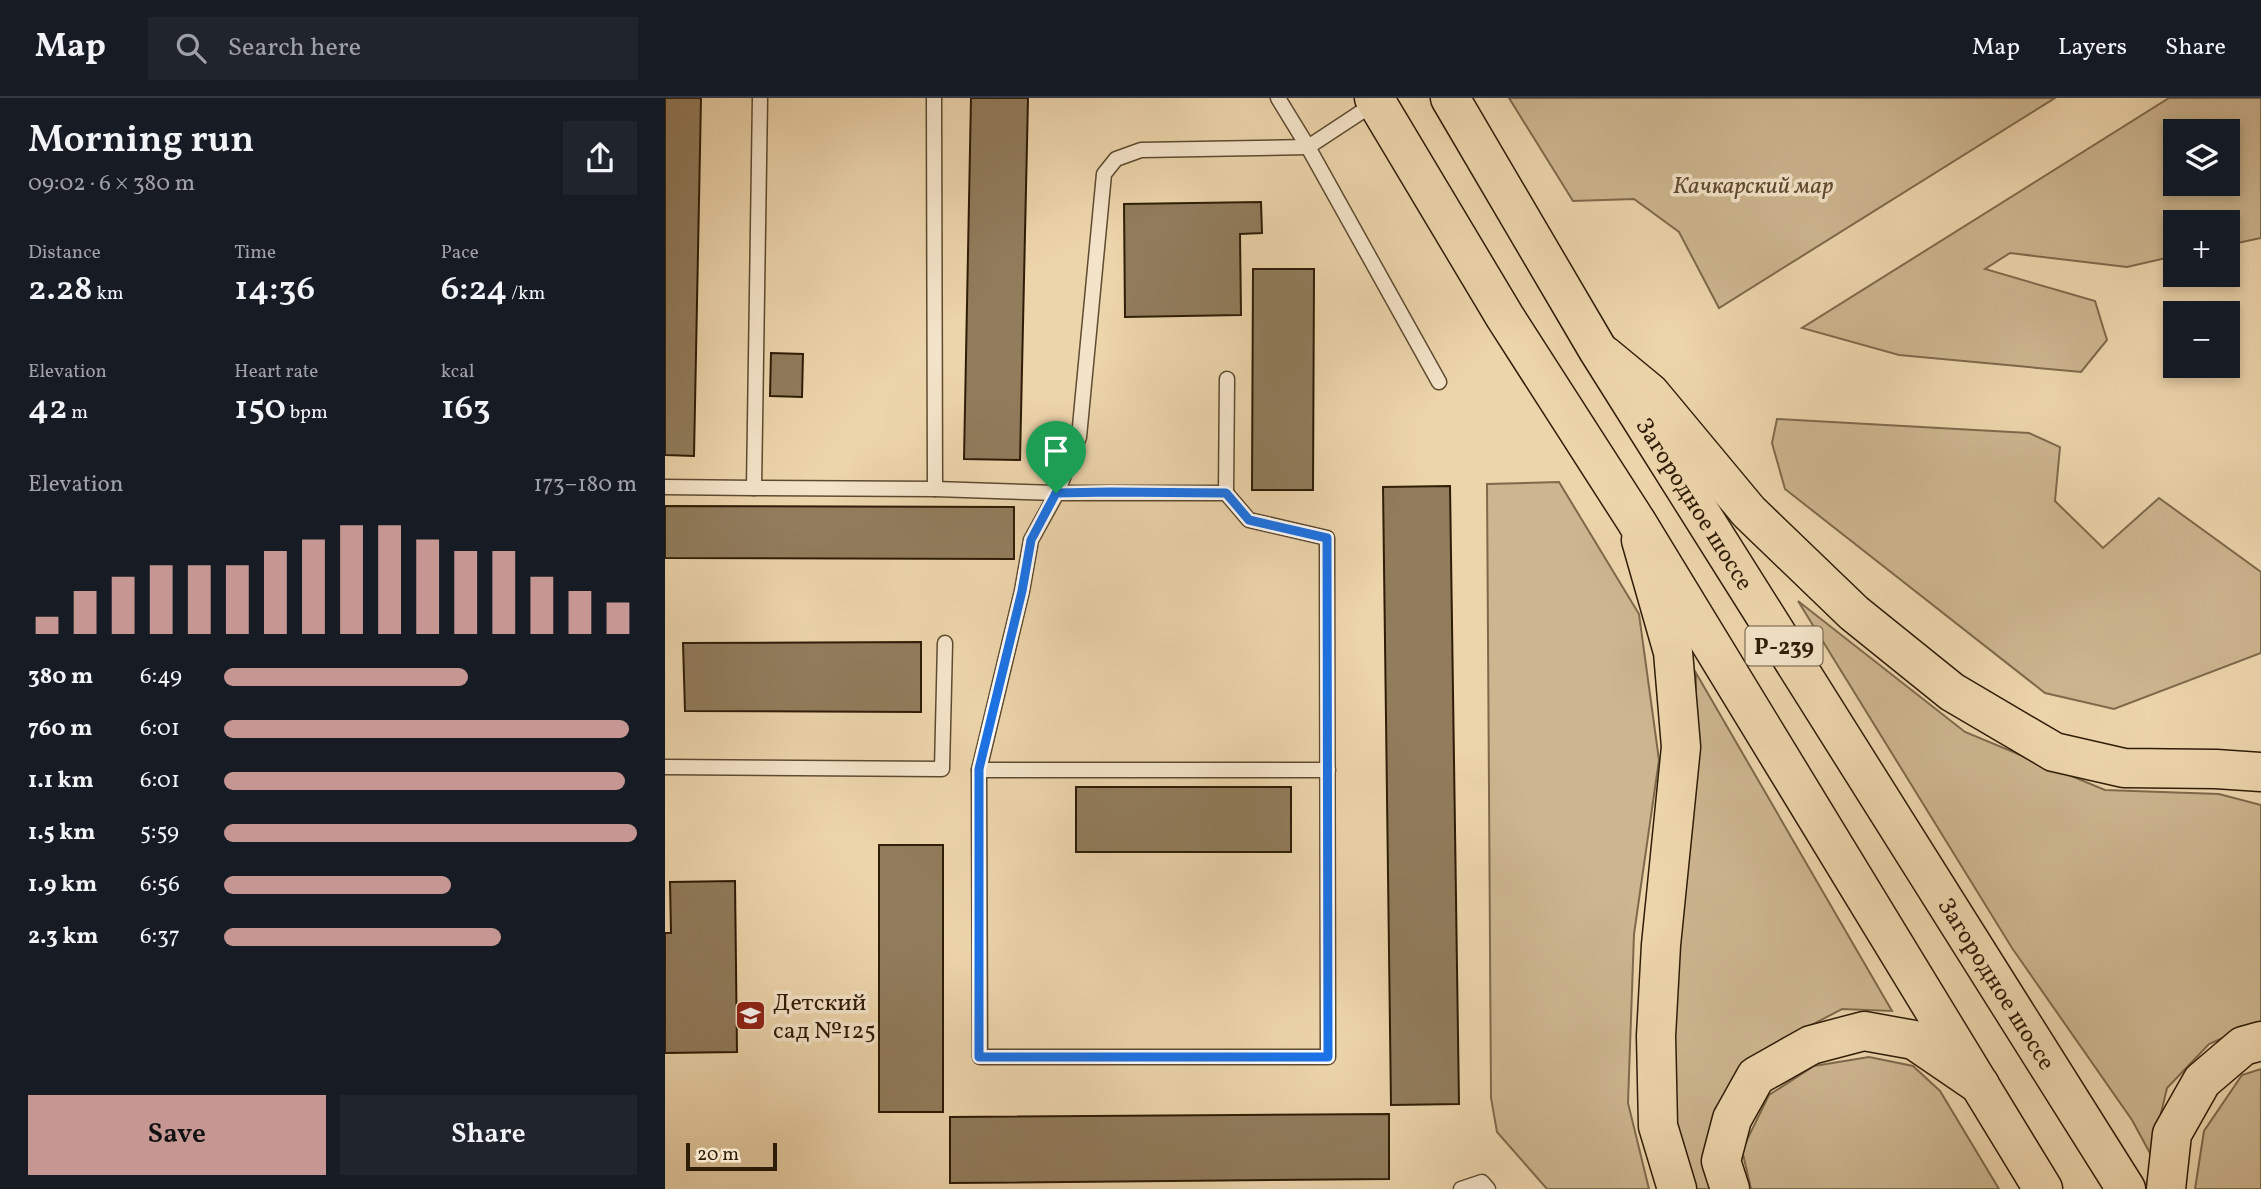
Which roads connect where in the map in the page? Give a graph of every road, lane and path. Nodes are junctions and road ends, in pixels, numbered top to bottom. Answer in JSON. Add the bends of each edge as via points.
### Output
{"nodes":[{"id":1,"x":760,"y":98,"type":"edge"},
{"id":2,"x":934,"y":98,"type":"edge"},
{"id":3,"x":1278,"y":98,"type":"edge"},
{"id":4,"x":1450,"y":98,"type":"edge"},
{"id":5,"x":1375,"y":100,"type":"edge"},
{"id":6,"x":1308,"y":148,"type":"junction"},
{"id":7,"x":1598,"y":350,"type":"junction"},
{"id":8,"x":1227,"y":379,"type":"dead end"},
{"id":9,"x":1439,"y":382,"type":"dead end"},
{"id":10,"x":665,"y":487,"type":"edge"},
{"id":11,"x":754,"y":488,"type":"junction"},
{"id":12,"x":935,"y":489,"type":"junction"},
{"id":13,"x":1056,"y":493,"type":"junction"},
{"id":14,"x":1226,"y":493,"type":"junction"},
{"id":15,"x":1636,"y":521,"type":"junction"},
{"id":16,"x":945,"y":643,"type":"dead end"},
{"id":17,"x":665,"y":767,"type":"edge"},
{"id":18,"x":979,"y":769,"type":"junction"},
{"id":19,"x":1328,"y":770,"type":"junction"},
{"id":20,"x":2261,"y":772,"type":"edge"},
{"id":21,"x":2261,"y":1041,"type":"edge"},
{"id":22,"x":1980,"y":1085,"type":"junction"},
{"id":23,"x":1461,"y":1189,"type":"edge"},
{"id":24,"x":1488,"y":1189,"type":"edge"},
{"id":25,"x":1677,"y":1189,"type":"edge"},
{"id":26,"x":1730,"y":1189,"type":"edge"},
{"id":27,"x":2043,"y":1189,"type":"edge"},
{"id":28,"x":2126,"y":1189,"type":"edge"},
{"id":29,"x":2166,"y":1189,"type":"edge"}],
"edges":[{"from":1,"to":11,"type":"lane"},
{"from":2,"to":12,"type":"lane"},
{"from":3,"to":6,"type":"lane"},
{"from":4,"to":7,"type":"main road","name":"Загородное шоссе","number":"Р-239"},
{"from":5,"to":6,"type":"lane"},
{"from":5,"to":15,"type":"main road","number":"Р-239","via":[[1505,317]]},
{"from":6,"to":9,"type":"lane"},
{"from":6,"to":13,"type":"lane","via":[[1141,150],[1116,159],[1104,174],[1079,437]]},
{"from":7,"to":20,"type":"main road","via":[[1650,393],[1759,522],[1854,613],[1952,692],[2054,752],[2124,768]]},
{"from":7,"to":28,"type":"main road","name":"Загородное шоссе","number":"Р-239"},
{"from":8,"to":14,"type":"lane"},
{"from":10,"to":11,"type":"lane"},
{"from":11,"to":12,"type":"lane"},
{"from":12,"to":13,"type":"lane"},
{"from":13,"to":14,"type":"lane"},
{"from":13,"to":18,"type":"lane","via":[[1031,540]]},
{"from":14,"to":19,"type":"lane","via":[[1249,520],[1327,538]]},
{"from":15,"to":22,"type":"main road","number":"Р-239"},
{"from":15,"to":25,"type":"main road","via":[[1673,652],[1681,747],[1656,1036],[1658,1126]]},
{"from":16,"to":17,"type":"lane","via":[[942,769]]},
{"from":18,"to":19,"type":"lane"},
{"from":18,"to":19,"type":"lane","via":[[979,1057],[1328,1057]]},
{"from":21,"to":29,"type":"main road","via":[[2242,1046],[2202,1081],[2172,1134]]},
{"from":22,"to":26,"type":"main road","via":[[1914,1040],[1864,1031],[1811,1045],[1756,1076],[1732,1119],[1721,1161]]},
{"from":22,"to":27,"type":"main road","number":"Р-239"},
{"from":23,"to":24,"type":"lane","via":[[1482,1182]]}]}
